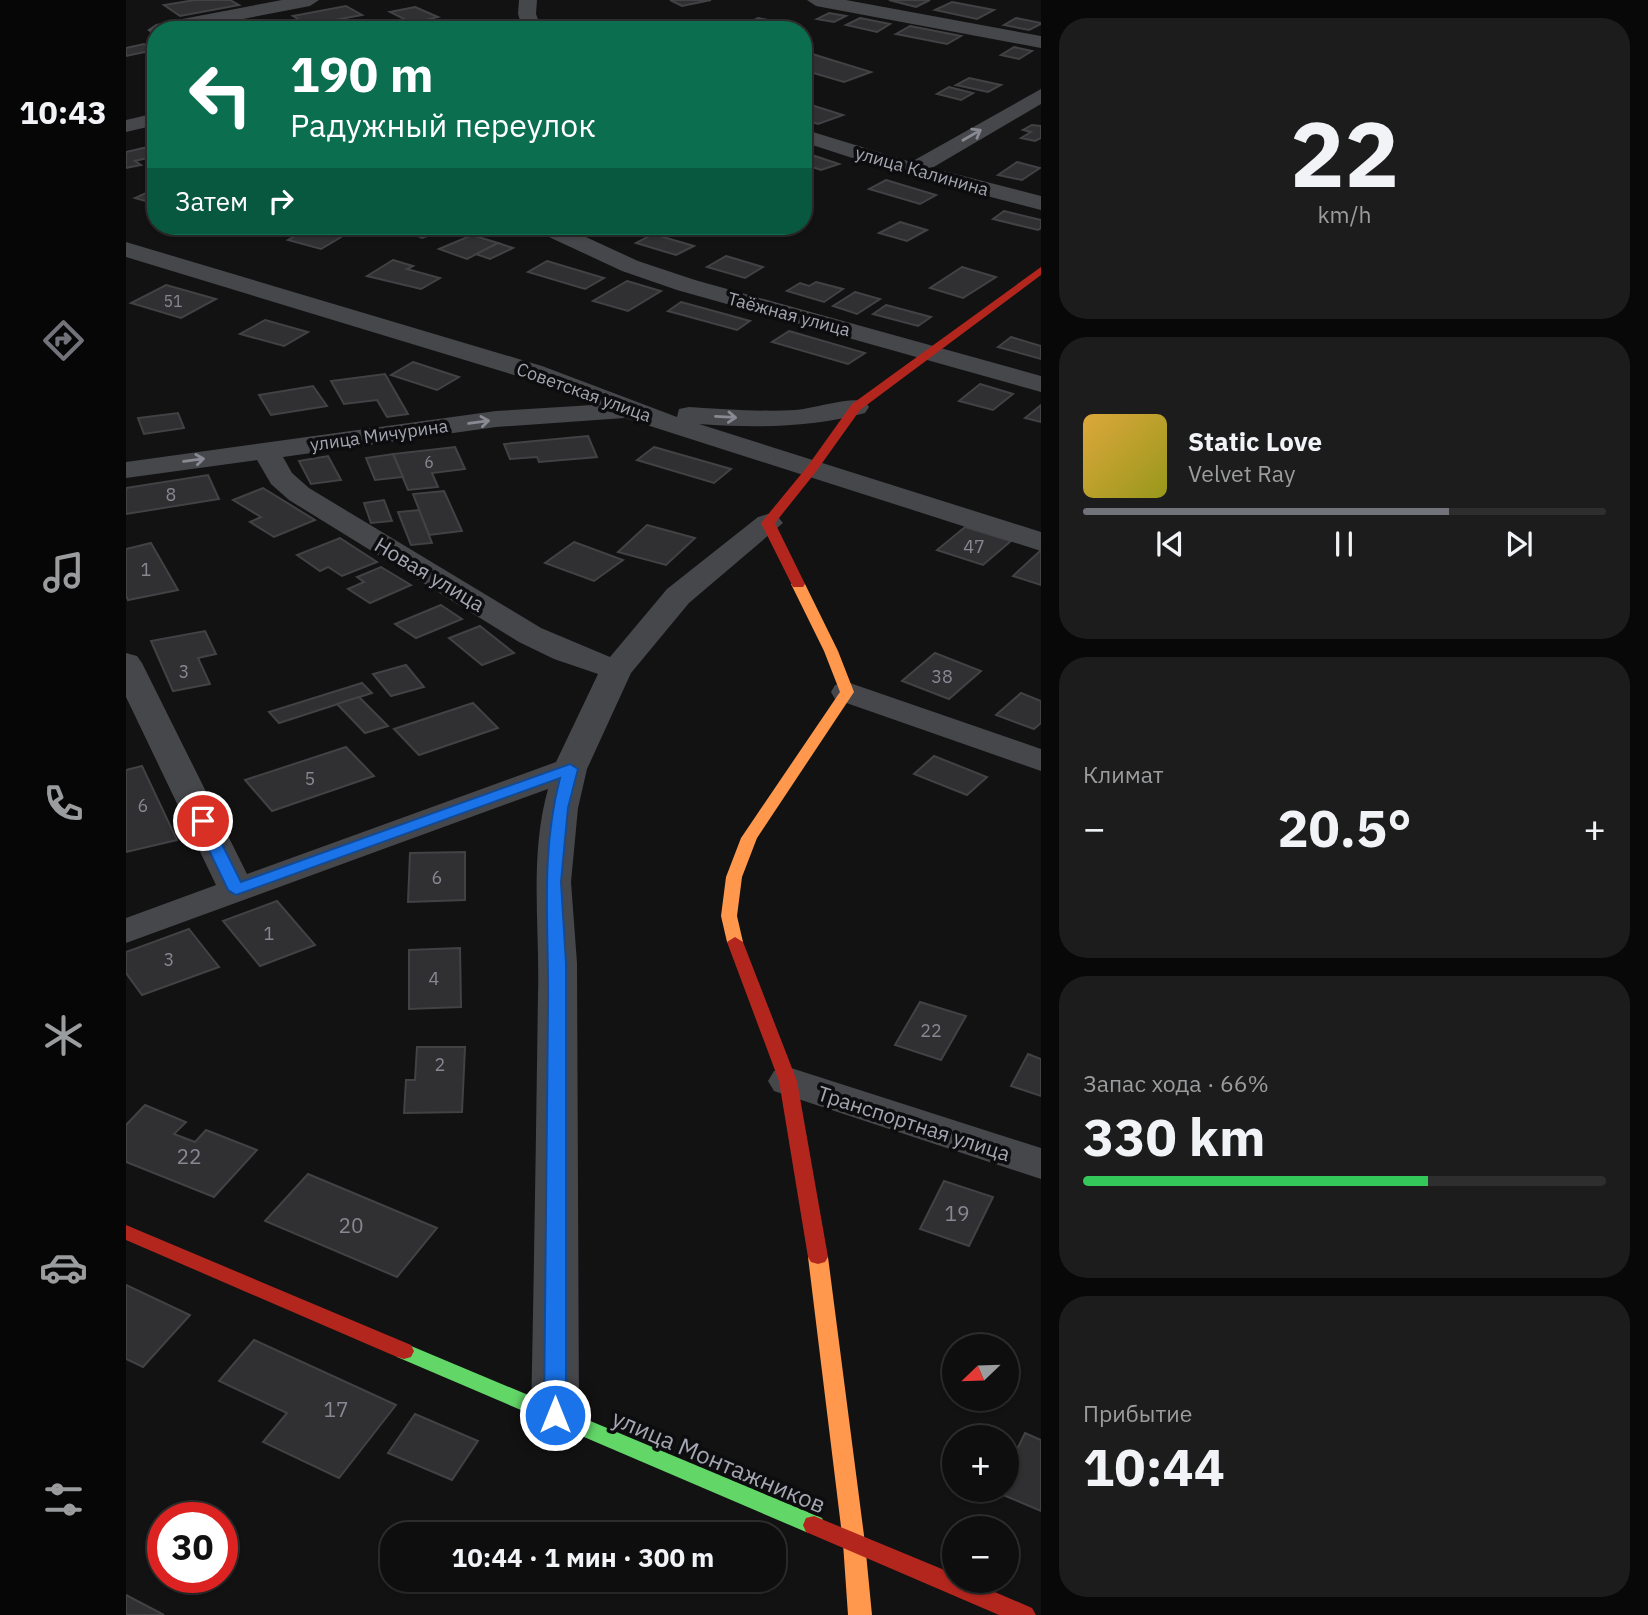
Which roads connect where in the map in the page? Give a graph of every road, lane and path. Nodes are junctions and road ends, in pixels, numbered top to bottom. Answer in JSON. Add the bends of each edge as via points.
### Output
{"nodes":[{"id":1,"x":310,"y":0,"type":"edge"},
{"id":2,"x":528,"y":0,"type":"edge"},
{"id":3,"x":816,"y":0,"type":"edge"},
{"id":4,"x":202,"y":21,"type":"edge"},
{"id":5,"x":530,"y":21,"type":"edge"},
{"id":6,"x":1041,"y":42,"type":"edge"},
{"id":7,"x":1041,"y":95,"type":"edge"},
{"id":8,"x":147,"y":121,"type":"edge"},
{"id":9,"x":126,"y":126,"type":"edge"},
{"id":10,"x":812,"y":138,"type":"edge"},
{"id":11,"x":913,"y":170,"type":"junction"},
{"id":12,"x":1041,"y":203,"type":"edge"},
{"id":13,"x":564,"y":235,"type":"edge"},
{"id":14,"x":126,"y":249,"type":"edge"},
{"id":15,"x":1041,"y":270,"type":"edge"},
{"id":16,"x":927,"y":352,"type":"junction"},
{"id":17,"x":1041,"y":384,"type":"edge"},
{"id":18,"x":856,"y":407,"type":"junction"},
{"id":19,"x":634,"y":412,"type":"junction"},
{"id":20,"x":266,"y":451,"type":"junction"},
{"id":21,"x":126,"y":470,"type":"edge"},
{"id":22,"x":811,"y":470,"type":"junction"},
{"id":23,"x":768,"y":523,"type":"junction"},
{"id":24,"x":1041,"y":542,"type":"edge"},
{"id":25,"x":126,"y":663,"type":"edge"},
{"id":26,"x":616,"y":670,"type":"junction"},
{"id":27,"x":846,"y":692,"type":"junction"},
{"id":28,"x":1041,"y":761,"type":"edge"},
{"id":29,"x":570,"y":769,"type":"junction"},
{"id":30,"x":236,"y":890,"type":"junction"},
{"id":31,"x":126,"y":931,"type":"edge"},
{"id":32,"x":788,"y":1081,"type":"junction"},
{"id":33,"x":1041,"y":1164,"type":"edge"},
{"id":34,"x":126,"y":1232,"type":"edge"},
{"id":35,"x":555,"y":1415,"type":"junction"},
{"id":36,"x":854,"y":1543,"type":"junction"},
{"id":37,"x":860,"y":1615,"type":"edge"},
{"id":38,"x":1024,"y":1615,"type":"edge"}],
"edges":[{"from":1,"to":4,"type":"street"},
{"from":2,"to":5,"type":"street"},
{"from":3,"to":6,"type":"street"},
{"from":11,"to":7,"type":"street","one_way":true},
{"from":8,"to":9,"type":"street"},
{"from":10,"to":11,"type":"street","name":"улица Калинина"},
{"from":11,"to":12,"type":"street","name":"улица Калинина"},
{"from":13,"to":16,"type":"street","name":"Таёжная улица","via":[[685,285]]},
{"from":14,"to":19,"type":"street","name":"Советская улица","via":[[533,372]]},
{"from":15,"to":16,"type":"street"},
{"from":16,"to":17,"type":"street","name":"Таёжная улица"},
{"from":16,"to":18,"type":"street"},
{"from":19,"to":18,"type":"street","name":"улица Мичурина","one_way":true,"via":[[789,419]]},
{"from":18,"to":22,"type":"street"},
{"from":20,"to":19,"type":"street","name":"улица Мичурина","one_way":true,"via":[[496,419]]},
{"from":19,"to":22,"type":"street","name":"Советская улица"},
{"from":21,"to":20,"type":"street","name":"улица Мичурина","one_way":true},
{"from":20,"to":26,"type":"street","name":"Новая улица","via":[[281,478],[299,494],[530,635]]},
{"from":22,"to":23,"type":"street"},
{"from":22,"to":24,"type":"street","name":"Советская улица"},
{"from":23,"to":26,"type":"street","via":[[678,596]]},
{"from":23,"to":27,"type":"street","via":[[831,651]]},
{"from":25,"to":30,"type":"street"},
{"from":26,"to":29,"type":"street"},
{"from":27,"to":28,"type":"street"},
{"from":27,"to":32,"type":"street","via":[[749,838],[734,877],[729,916],[737,951]]},
{"from":29,"to":30,"type":"street"},
{"from":29,"to":35,"type":"street","via":[[560,808],[553,882],[558,963]]},
{"from":30,"to":31,"type":"street"},
{"from":32,"to":33,"type":"street","name":"Транспортная улица"},
{"from":32,"to":36,"type":"street","via":[[821,1275]]},
{"from":34,"to":35,"type":"street","name":"улица Монтажников"},
{"from":35,"to":36,"type":"street","name":"улица Монтажников"},
{"from":36,"to":37,"type":"street"},
{"from":36,"to":38,"type":"street","name":"улица Монтажников"}]}
